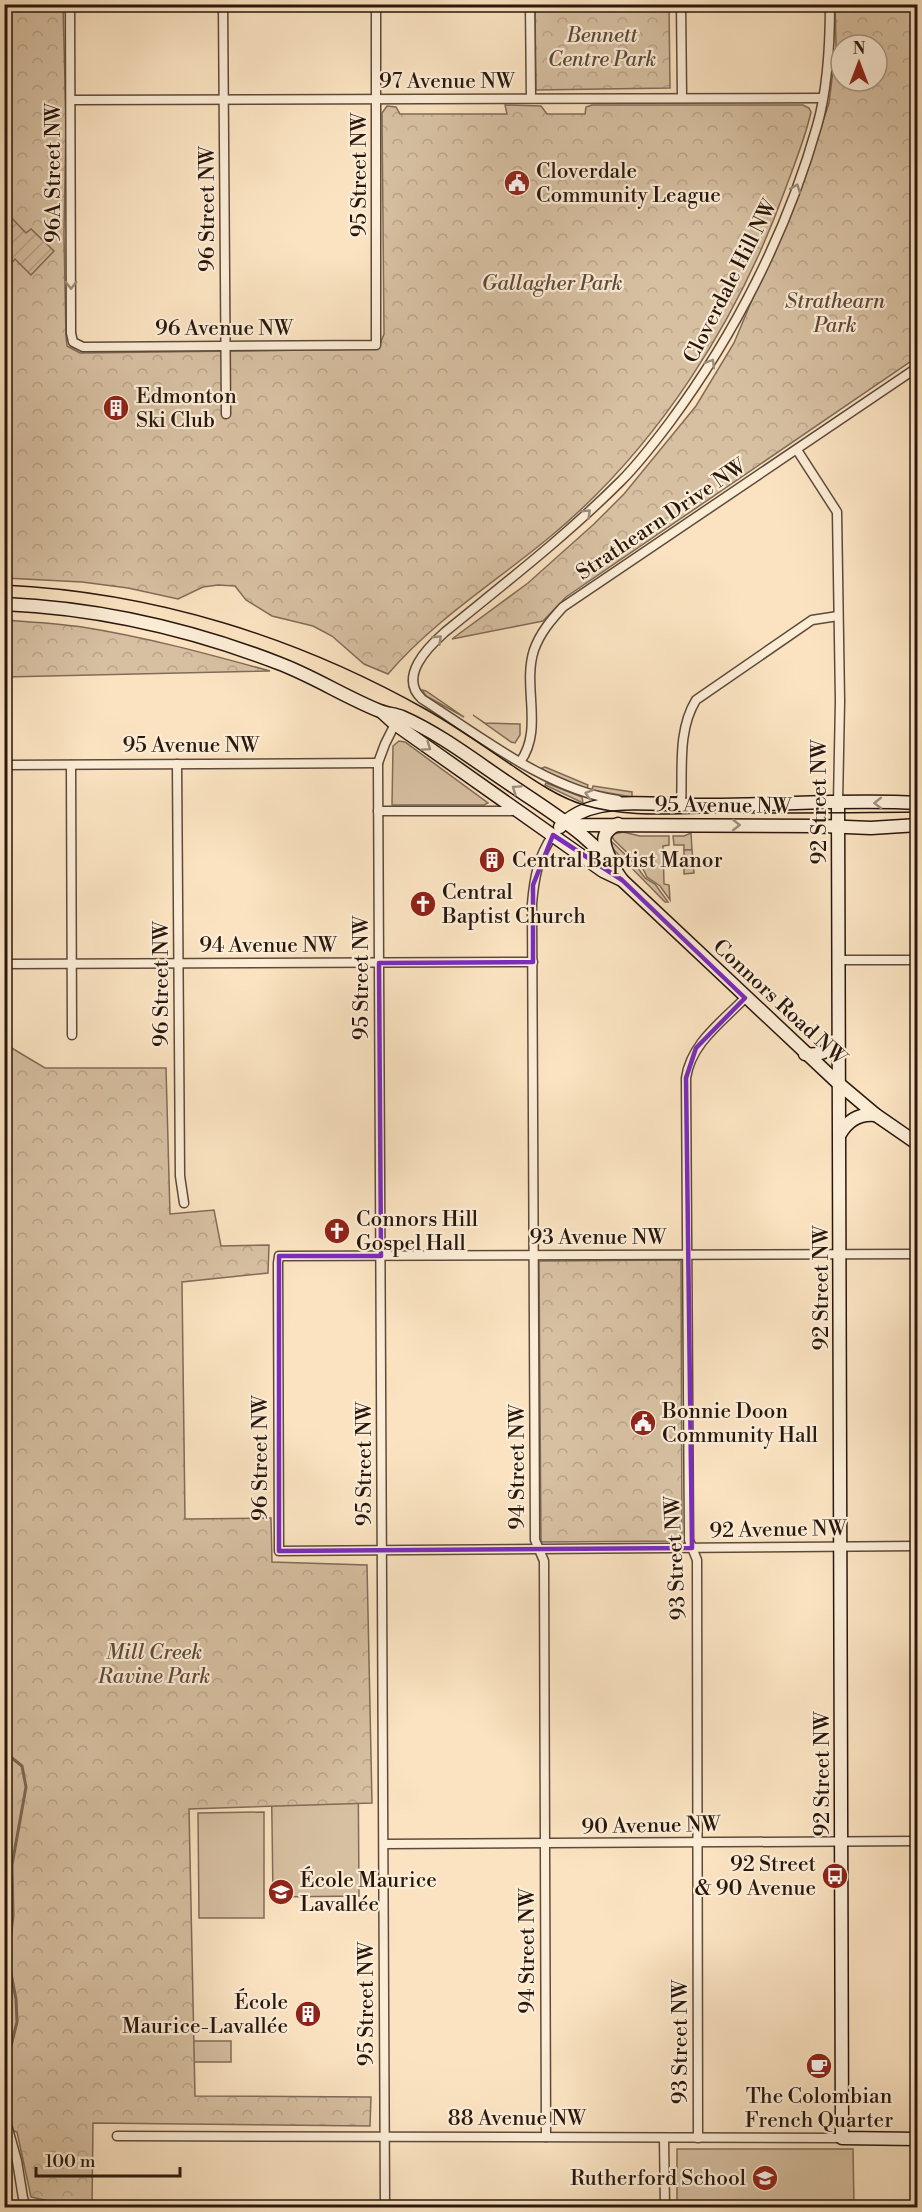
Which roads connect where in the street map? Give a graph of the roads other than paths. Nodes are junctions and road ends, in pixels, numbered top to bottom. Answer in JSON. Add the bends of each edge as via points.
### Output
{"nodes":[{"id":1,"x":70,"y":4,"type":"edge"},
{"id":2,"x":223,"y":4,"type":"edge"},
{"id":3,"x":376,"y":4,"type":"edge"},
{"id":4,"x":530,"y":4,"type":"edge"},
{"id":5,"x":681,"y":4,"type":"edge"},
{"id":6,"x":830,"y":4,"type":"edge"},
{"id":7,"x":682,"y":97,"type":"junction"},
{"id":8,"x":531,"y":98,"type":"junction"},
{"id":9,"x":822,"y":98,"type":"junction"},
{"id":10,"x":377,"y":99,"type":"junction"},
{"id":11,"x":71,"y":100,"type":"junction"},
{"id":12,"x":224,"y":100,"type":"junction"},
{"id":13,"x":73,"y":342,"type":"joint"},
{"id":14,"x":376,"y":345,"type":"joint"},
{"id":15,"x":225,"y":346,"type":"junction"},
{"id":16,"x":918,"y":367,"type":"edge"},
{"id":17,"x":226,"y":414,"type":"dead end"},
{"id":18,"x":797,"y":450,"type":"junction"},
{"id":19,"x":4,"y":604,"type":"edge"},
{"id":20,"x":838,"y":616,"type":"junction"},
{"id":21,"x":414,"y":689,"type":"joint"},
{"id":22,"x":381,"y":711,"type":"junction"},
{"id":23,"x":396,"y":724,"type":"junction"},
{"id":24,"x":520,"y":762,"type":"junction"},
{"id":25,"x":177,"y":764,"type":"junction"},
{"id":26,"x":378,"y":764,"type":"junction"},
{"id":27,"x":4,"y":765,"type":"edge"},
{"id":28,"x":71,"y":765,"type":"junction"},
{"id":29,"x":838,"y":803,"type":"junction"},
{"id":30,"x":918,"y":803,"type":"edge"},
{"id":31,"x":646,"y":805,"type":"junction"},
{"id":32,"x":681,"y":805,"type":"junction"},
{"id":33,"x":378,"y":811,"type":"junction"},
{"id":34,"x":520,"y":811,"type":"junction"},
{"id":35,"x":564,"y":822,"type":"junction"},
{"id":36,"x":618,"y":824,"type":"junction"},
{"id":37,"x":918,"y":825,"type":"edge"},
{"id":38,"x":838,"y":827,"type":"junction"},
{"id":39,"x":553,"y":835,"type":"junction"},
{"id":40,"x":612,"y":863,"type":"junction"},
{"id":41,"x":622,"y":880,"type":"junction"},
{"id":42,"x":838,"y":960,"type":"junction"},
{"id":43,"x":918,"y":960,"type":"edge"},
{"id":44,"x":532,"y":962,"type":"junction"},
{"id":45,"x":4,"y":963,"type":"edge"},
{"id":46,"x":72,"y":963,"type":"junction"},
{"id":47,"x":379,"y":963,"type":"junction"},
{"id":48,"x":179,"y":964,"type":"junction"},
{"id":49,"x":745,"y":998,"type":"junction"},
{"id":50,"x":72,"y":1035,"type":"dead end"},
{"id":51,"x":838,"y":1038,"type":"junction"},
{"id":52,"x":806,"y":1054,"type":"junction"},
{"id":53,"x":838,"y":1083,"type":"junction"},
{"id":54,"x":876,"y":1115,"type":"junction"},
{"id":55,"x":840,"y":1134,"type":"junction"},
{"id":56,"x":918,"y":1144,"type":"edge"},
{"id":57,"x":184,"y":1203,"type":"dead end"},
{"id":58,"x":688,"y":1254,"type":"junction"},
{"id":59,"x":840,"y":1254,"type":"junction"},
{"id":60,"x":918,"y":1254,"type":"edge"},
{"id":61,"x":534,"y":1255,"type":"junction"},
{"id":62,"x":279,"y":1256,"type":"joint"},
{"id":63,"x":381,"y":1256,"type":"junction"},
{"id":64,"x":841,"y":1546,"type":"junction"},
{"id":65,"x":918,"y":1546,"type":"edge"},
{"id":66,"x":692,"y":1548,"type":"junction"},
{"id":67,"x":539,"y":1549,"type":"junction"},
{"id":68,"x":382,"y":1550,"type":"junction"},
{"id":69,"x":279,"y":1551,"type":"joint"},
{"id":70,"x":918,"y":1841,"type":"edge"},
{"id":71,"x":697,"y":1842,"type":"junction"},
{"id":72,"x":842,"y":1842,"type":"junction"},
{"id":73,"x":384,"y":1844,"type":"junction"},
{"id":74,"x":544,"y":1844,"type":"junction"},
{"id":75,"x":6,"y":2125,"type":"edge"},
{"id":76,"x":117,"y":2136,"type":"dead end"},
{"id":77,"x":385,"y":2137,"type":"junction"},
{"id":78,"x":546,"y":2137,"type":"junction"},
{"id":79,"x":664,"y":2138,"type":"junction"},
{"id":80,"x":698,"y":2138,"type":"junction"},
{"id":81,"x":842,"y":2138,"type":"junction"},
{"id":82,"x":918,"y":2139,"type":"edge"},
{"id":83,"x":27,"y":2208,"type":"edge"},
{"id":84,"x":385,"y":2208,"type":"edge"},
{"id":85,"x":665,"y":2208,"type":"edge"}],
"edges":[{"from":1,"to":11,"type":"street","name":"96A Street NW"},
{"from":2,"to":12,"type":"street","name":"96 Street NW"},
{"from":3,"to":10,"type":"street","name":"95 Street NW"},
{"from":4,"to":8,"type":"street"},
{"from":5,"to":7,"type":"street"},
{"from":6,"to":9,"type":"street"},
{"from":7,"to":8,"type":"street","name":"97 Avenue NW"},
{"from":7,"to":9,"type":"street","name":"97 Avenue NW"},
{"from":8,"to":10,"type":"street","name":"97 Avenue NW"},
{"from":21,"to":9,"type":"street","name":"Cloverdale Hill NW","one_way":true,"via":[[414,674],[429,646],[564,535],[622,480],[701,378],[731,329],[789,207],[818,125]]},
{"from":10,"to":12,"type":"street","name":"97 Avenue NW"},
{"from":10,"to":14,"type":"street","name":"95 Street NW"},
{"from":11,"to":12,"type":"street","name":"97 Avenue NW"},
{"from":11,"to":13,"type":"street","name":"96A Street NW","one_way":true},
{"from":12,"to":15,"type":"street","name":"96 Street NW"},
{"from":13,"to":15,"type":"street","name":"96 Avenue NW","via":[[83,347]]},
{"from":14,"to":15,"type":"street","name":"96 Avenue NW"},
{"from":15,"to":17,"type":"street","name":"96 Street NW"},
{"from":16,"to":18,"type":"street","name":"Strathearn Drive NW"},
{"from":18,"to":20,"type":"street","name":"92 Street NW","via":[[837,512]]},
{"from":18,"to":24,"type":"street","name":"Strathearn Drive NW","via":[[552,618],[533,652],[529,743]]},
{"from":19,"to":22,"type":"street","name":"Connors Road NW","via":[[65,608],[169,627],[279,663]]},
{"from":20,"to":29,"type":"street","name":"92 Street NW"},
{"from":20,"to":32,"type":"street","via":[[812,620],[696,700],[683,732]]},
{"from":21,"to":24,"type":"street","name":"95 Avenue NW","via":[[422,699]]},
{"from":22,"to":23,"type":"street","name":"Connors Road NW"},
{"from":35,"to":22,"type":"street","name":"Connors Road NW","one_way":true,"via":[[436,736]]},
{"from":23,"to":26,"type":"street","name":"95 Street NW"},
{"from":23,"to":34,"type":"street","name":"Connors Road NW","one_way":true},
{"from":31,"to":24,"type":"street","name":"95 Avenue NW","one_way":true,"via":[[575,790]]},
{"from":25,"to":26,"type":"street","name":"95 Avenue NW"},
{"from":25,"to":28,"type":"street","name":"95 Avenue NW"},
{"from":25,"to":48,"type":"street","name":"96 Street NW"},
{"from":26,"to":33,"type":"street","name":"95 Street NW"},
{"from":27,"to":28,"type":"street","name":"95 Avenue NW"},
{"from":28,"to":46,"type":"street"},
{"from":30,"to":29,"type":"street","name":"95 Avenue NW","one_way":true},
{"from":29,"to":32,"type":"street","name":"95 Avenue NW"},
{"from":29,"to":38,"type":"street","name":"92 Street NW"},
{"from":31,"to":32,"type":"street","name":"95 Avenue NW"},
{"from":31,"to":35,"type":"street","name":"95 Avenue NW","via":[[600,806]]},
{"from":33,"to":34,"type":"street"},
{"from":33,"to":47,"type":"street","name":"95 Street NW"},
{"from":34,"to":39,"type":"street","name":"Connors Road NW"},
{"from":35,"to":36,"type":"street","name":"95 Avenue NW"},
{"from":35,"to":39,"type":"street","name":"95 Avenue NW"},
{"from":35,"to":40,"type":"street","name":"Connors Road NW"},
{"from":36,"to":38,"type":"street","name":"95 Avenue NW","one_way":true},
{"from":36,"to":40,"type":"street","via":[[604,836]]},
{"from":37,"to":38,"type":"street","name":"95 Avenue NW"},
{"from":38,"to":42,"type":"street","name":"92 Street NW"},
{"from":39,"to":41,"type":"street","name":"Connors Road NW"},
{"from":39,"to":44,"type":"street","name":"94 Street NW","via":[[533,885]]},
{"from":40,"to":41,"type":"street","name":"Connors Road NW"},
{"from":41,"to":49,"type":"street","name":"Connors Road NW"},
{"from":42,"to":43,"type":"street"},
{"from":42,"to":51,"type":"street","name":"92 Street NW"},
{"from":44,"to":47,"type":"street","name":"94 Avenue NW"},
{"from":44,"to":61,"type":"street","name":"94 Street NW"},
{"from":45,"to":46,"type":"street","name":"94 Avenue NW"},
{"from":46,"to":48,"type":"street","name":"94 Avenue NW"},
{"from":46,"to":50,"type":"street"},
{"from":47,"to":48,"type":"street","name":"94 Avenue NW"},
{"from":47,"to":63,"type":"street","name":"95 Street NW"},
{"from":48,"to":57,"type":"street","name":"96 Street NW","via":[[180,1176]]},
{"from":49,"to":52,"type":"street","name":"Connors Road NW"},
{"from":49,"to":58,"type":"street","name":"93 Street NW","via":[[701,1042],[687,1070]]},
{"from":51,"to":52,"type":"street","via":[[822,1053]]},
{"from":51,"to":53,"type":"street","name":"92 Street NW"},
{"from":52,"to":53,"type":"street","name":"Connors Road NW"},
{"from":53,"to":54,"type":"street","name":"Connors Road NW"},
{"from":53,"to":55,"type":"street","name":"92 Street NW"},
{"from":54,"to":55,"type":"street","via":[[858,1116]]},
{"from":54,"to":56,"type":"street","name":"Connors Road NW"},
{"from":55,"to":59,"type":"street","name":"92 Street NW"},
{"from":58,"to":59,"type":"street","name":"93 Avenue NW"},
{"from":58,"to":61,"type":"street","name":"93 Avenue NW"},
{"from":58,"to":66,"type":"street","name":"93 Street NW"},
{"from":59,"to":60,"type":"street","name":"93 Avenue NW"},
{"from":59,"to":64,"type":"street","name":"92 Street NW"},
{"from":61,"to":63,"type":"street","name":"93 Avenue NW"},
{"from":61,"to":67,"type":"street","name":"94 Street NW","via":[[535,1540]]},
{"from":62,"to":63,"type":"street","name":"93 Avenue NW"},
{"from":62,"to":69,"type":"street","name":"96 Street NW"},
{"from":63,"to":68,"type":"street","name":"95 Street NW"},
{"from":64,"to":65,"type":"street","name":"92 Avenue NW"},
{"from":64,"to":66,"type":"street","name":"92 Avenue NW"},
{"from":64,"to":72,"type":"street","name":"92 Street NW"},
{"from":66,"to":67,"type":"street","name":"92 Avenue NW"},
{"from":66,"to":71,"type":"street","name":"93 Street NW","via":[[697,1560]]},
{"from":67,"to":68,"type":"street","name":"92 Avenue NW"},
{"from":67,"to":74,"type":"street","name":"94 Street NW","via":[[544,1561]]},
{"from":68,"to":69,"type":"street","name":"92 Avenue NW"},
{"from":68,"to":73,"type":"street","name":"95 Street NW"},
{"from":70,"to":72,"type":"street","name":"90 Avenue NW"},
{"from":71,"to":72,"type":"street","name":"90 Avenue NW"},
{"from":71,"to":74,"type":"street","name":"90 Avenue NW"},
{"from":71,"to":80,"type":"street","name":"93 Street NW"},
{"from":72,"to":81,"type":"street","name":"92 Street NW"},
{"from":73,"to":74,"type":"street","name":"90 Avenue NW"},
{"from":73,"to":77,"type":"street","name":"95 Street NW"},
{"from":74,"to":78,"type":"street","name":"94 Street NW"},
{"from":75,"to":83,"type":"street"},
{"from":76,"to":77,"type":"street","name":"88 Avenue NW"},
{"from":77,"to":78,"type":"street","name":"88 Avenue NW"},
{"from":77,"to":84,"type":"street","name":"95 Street NW"},
{"from":78,"to":79,"type":"street","name":"88 Avenue NW"},
{"from":79,"to":80,"type":"street","name":"88 Avenue NW"},
{"from":79,"to":85,"type":"street"},
{"from":80,"to":81,"type":"street","name":"88 Avenue NW"},
{"from":81,"to":82,"type":"street","name":"88 Avenue NW"}]}
